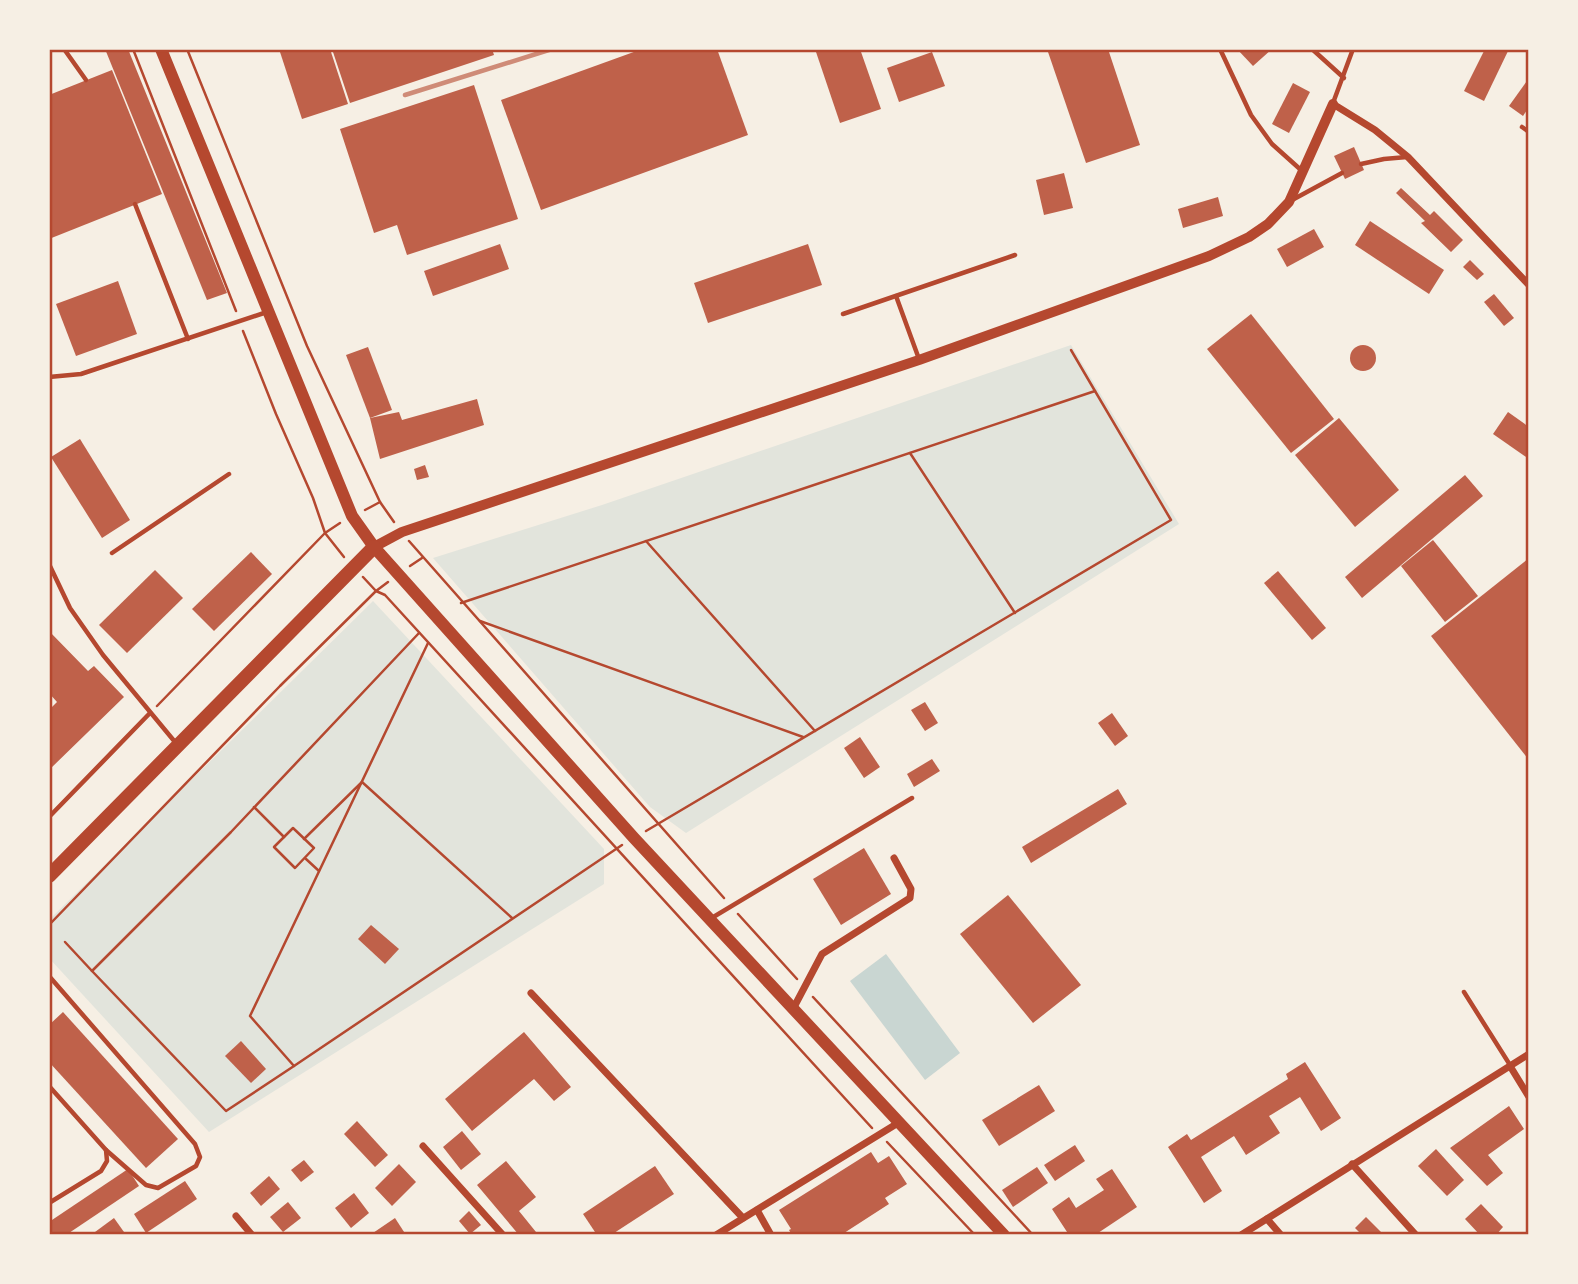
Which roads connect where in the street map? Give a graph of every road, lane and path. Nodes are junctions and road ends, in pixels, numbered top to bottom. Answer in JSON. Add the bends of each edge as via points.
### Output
{"nodes":[{"id":1,"x":64,"y":49,"type":"edge"},
{"id":2,"x":133,"y":49,"type":"edge"},
{"id":3,"x":161,"y":49,"type":"edge"},
{"id":4,"x":187,"y":49,"type":"edge"},
{"id":5,"x":1220,"y":49,"type":"edge"},
{"id":6,"x":1312,"y":49,"type":"edge"},
{"id":7,"x":1353,"y":49,"type":"edge"},
{"id":8,"x":1344,"y":78,"type":"junction"},
{"id":9,"x":86,"y":80,"type":"dead end"},
{"id":10,"x":1333,"y":104,"type":"junction"},
{"id":11,"x":1522,"y":127,"type":"dead end"},
{"id":12,"x":1529,"y":132,"type":"edge"},
{"id":13,"x":1408,"y":157,"type":"junction"},
{"id":14,"x":1361,"y":164,"type":"dead end"},
{"id":15,"x":1302,"y":171,"type":"junction"},
{"id":16,"x":1342,"y":173,"type":"dead end"},
{"id":17,"x":1289,"y":202,"type":"junction"},
{"id":18,"x":135,"y":204,"type":"dead end"},
{"id":19,"x":1016,"y":255,"type":"dead end"},
{"id":20,"x":1529,"y":285,"type":"edge"},
{"id":21,"x":895,"y":296,"type":"junction"},
{"id":22,"x":268,"y":312,"type":"junction"},
{"id":23,"x":843,"y":314,"type":"dead end"},
{"id":24,"x":240,"y":322,"type":"junction"},
{"id":25,"x":188,"y":339,"type":"junction"},
{"id":26,"x":1071,"y":350,"type":"dead end"},
{"id":27,"x":919,"y":360,"type":"junction"},
{"id":28,"x":49,"y":377,"type":"edge"},
{"id":29,"x":1095,"y":391,"type":"junction"},
{"id":30,"x":910,"y":453,"type":"junction"},
{"id":31,"x":229,"y":474,"type":"dead end"},
{"id":32,"x":380,"y":502,"type":"junction"},
{"id":33,"x":352,"y":516,"type":"junction"},
{"id":34,"x":402,"y":532,"type":"junction"},
{"id":35,"x":325,"y":533,"type":"junction"},
{"id":36,"x":646,"y":541,"type":"junction"},
{"id":37,"x":374,"y":547,"type":"junction"},
{"id":38,"x":112,"y":553,"type":"dead end"},
{"id":39,"x":49,"y":564,"type":"edge"},
{"id":40,"x":352,"y":567,"type":"junction"},
{"id":41,"x":376,"y":591,"type":"junction"},
{"id":42,"x":461,"y":603,"type":"junction"},
{"id":43,"x":1015,"y":613,"type":"junction"},
{"id":44,"x":477,"y":620,"type":"junction"},
{"id":45,"x":419,"y":633,"type":"junction"},
{"id":46,"x":428,"y":643,"type":"junction"},
{"id":47,"x":150,"y":713,"type":"junction"},
{"id":48,"x":815,"y":731,"type":"junction"},
{"id":49,"x":804,"y":738,"type":"junction"},
{"id":50,"x":178,"y":745,"type":"junction"},
{"id":51,"x":362,"y":782,"type":"junction"},
{"id":52,"x":912,"y":798,"type":"dead end"},
{"id":53,"x":254,"y":807,"type":"junction"},
{"id":54,"x":49,"y":817,"type":"edge"},
{"id":55,"x":659,"y":824,"type":"junction"},
{"id":56,"x":284,"y":837,"type":"junction"},
{"id":57,"x":634,"y":838,"type":"junction"},
{"id":58,"x":304,"y":839,"type":"junction"},
{"id":59,"x":615,"y":849,"type":"junction"},
{"id":60,"x":305,"y":858,"type":"junction"},
{"id":61,"x":894,"y":858,"type":"dead end"},
{"id":62,"x":319,"y":871,"type":"junction"},
{"id":63,"x":49,"y":876,"type":"edge"},
{"id":64,"x":731,"y":906,"type":"junction"},
{"id":65,"x":513,"y":918,"type":"junction"},
{"id":66,"x":709,"y":919,"type":"junction"},
{"id":67,"x":49,"y":925,"type":"edge"},
{"id":68,"x":65,"y":942,"type":"dead end"},
{"id":69,"x":92,"y":971,"type":"junction"},
{"id":70,"x":49,"y":976,"type":"edge"},
{"id":71,"x":804,"y":988,"type":"junction"},
{"id":72,"x":1464,"y":992,"type":"dead end"},
{"id":73,"x":531,"y":993,"type":"dead end"},
{"id":74,"x":793,"y":1009,"type":"junction"},
{"id":75,"x":1529,"y":1054,"type":"edge"},
{"id":76,"x":294,"y":1066,"type":"junction"},
{"id":77,"x":1510,"y":1066,"type":"junction"},
{"id":78,"x":49,"y":1086,"type":"edge"},
{"id":79,"x":1529,"y":1097,"type":"edge"},
{"id":80,"x":898,"y":1123,"type":"junction"},
{"id":81,"x":879,"y":1135,"type":"junction"},
{"id":82,"x":423,"y":1146,"type":"dead end"},
{"id":83,"x":106,"y":1150,"type":"junction"},
{"id":84,"x":1352,"y":1164,"type":"junction"},
{"id":85,"x":49,"y":1203,"type":"edge"},
{"id":86,"x":757,"y":1210,"type":"junction"},
{"id":87,"x":236,"y":1216,"type":"dead end"},
{"id":88,"x":743,"y":1218,"type":"junction"},
{"id":89,"x":1268,"y":1219,"type":"junction"},
{"id":90,"x":252,"y":1235,"type":"edge"},
{"id":91,"x":503,"y":1235,"type":"edge"},
{"id":92,"x":716,"y":1235,"type":"edge"},
{"id":93,"x":771,"y":1235,"type":"edge"},
{"id":94,"x":975,"y":1235,"type":"edge"},
{"id":95,"x":1004,"y":1235,"type":"edge"},
{"id":96,"x":1032,"y":1235,"type":"edge"},
{"id":97,"x":1241,"y":1235,"type":"edge"},
{"id":98,"x":1281,"y":1235,"type":"edge"},
{"id":99,"x":1416,"y":1235,"type":"edge"}],
"edges":[{"from":1,"to":9,"type":"lane"},
{"from":2,"to":24,"type":"path"},
{"from":3,"to":22,"type":"main road"},
{"from":4,"to":32,"type":"path","via":[[307,346]]},
{"from":5,"to":15,"type":"lane","via":[[1251,115],[1272,144]]},
{"from":6,"to":8,"type":"lane"},
{"from":7,"to":8,"type":"lane"},
{"from":8,"to":10,"type":"lane"},
{"from":10,"to":13,"type":"street"},
{"from":10,"to":15,"type":"street"},
{"from":11,"to":12,"type":"lane"},
{"from":13,"to":14,"type":"lane"},
{"from":13,"to":20,"type":"street"},
{"from":15,"to":17,"type":"street"},
{"from":16,"to":17,"type":"lane"},
{"from":17,"to":27,"type":"street","via":[[1268,224],[1209,256]]},
{"from":18,"to":25,"type":"lane"},
{"from":19,"to":21,"type":"lane"},
{"from":21,"to":23,"type":"lane"},
{"from":21,"to":27,"type":"lane"},
{"from":22,"to":24,"type":"lane"},
{"from":22,"to":33,"type":"main road"},
{"from":24,"to":25,"type":"lane"},
{"from":24,"to":35,"type":"path"},
{"from":25,"to":28,"type":"lane","via":[[81,374]]},
{"from":26,"to":29,"type":"path"},
{"from":27,"to":34,"type":"street"},
{"from":29,"to":30,"type":"path"},
{"from":29,"to":43,"type":"path","via":[[1171,520]]},
{"from":30,"to":36,"type":"path"},
{"from":30,"to":43,"type":"path"},
{"from":31,"to":38,"type":"lane"},
{"from":32,"to":33,"type":"path"},
{"from":32,"to":34,"type":"path"},
{"from":33,"to":35,"type":"path"},
{"from":33,"to":37,"type":"main road"},
{"from":34,"to":37,"type":"street"},
{"from":34,"to":42,"type":"path"},
{"from":35,"to":40,"type":"path"},
{"from":35,"to":47,"type":"path"},
{"from":36,"to":42,"type":"path"},
{"from":36,"to":48,"type":"path"},
{"from":37,"to":40,"type":"main road"},
{"from":37,"to":57,"type":"main road"},
{"from":39,"to":47,"type":"lane","via":[[71,608]]},
{"from":40,"to":41,"type":"path"},
{"from":40,"to":50,"type":"main road"},
{"from":41,"to":45,"type":"path"},
{"from":41,"to":67,"type":"path"},
{"from":42,"to":44,"type":"path"},
{"from":43,"to":48,"type":"path"},
{"from":44,"to":49,"type":"path"},
{"from":44,"to":55,"type":"path"},
{"from":45,"to":46,"type":"path"},
{"from":45,"to":53,"type":"path"},
{"from":46,"to":51,"type":"path"},
{"from":46,"to":59,"type":"path"},
{"from":47,"to":50,"type":"lane"},
{"from":47,"to":54,"type":"lane"},
{"from":48,"to":49,"type":"path"},
{"from":49,"to":55,"type":"path"},
{"from":50,"to":63,"type":"main road"},
{"from":51,"to":58,"type":"path"},
{"from":51,"to":62,"type":"path"},
{"from":51,"to":65,"type":"path"},
{"from":52,"to":64,"type":"lane"},
{"from":53,"to":56,"type":"path"},
{"from":53,"to":69,"type":"path"},
{"from":55,"to":57,"type":"path"},
{"from":55,"to":64,"type":"path"},
{"from":56,"to":58,"type":"path","via":[[293,828]]},
{"from":56,"to":60,"type":"path","via":[[274,847],[295,868]]},
{"from":57,"to":59,"type":"path"},
{"from":57,"to":66,"type":"main road"},
{"from":58,"to":60,"type":"path","via":[[314,848]]},
{"from":59,"to":65,"type":"path"},
{"from":59,"to":81,"type":"path"},
{"from":60,"to":62,"type":"path"},
{"from":61,"to":71,"type":"street","via":[[911,890],[910,898],[822,954]]},
{"from":62,"to":76,"type":"path","via":[[250,1016]]},
{"from":64,"to":66,"type":"lane"},
{"from":64,"to":71,"type":"path"},
{"from":65,"to":76,"type":"path"},
{"from":66,"to":74,"type":"main road"},
{"from":68,"to":69,"type":"path"},
{"from":69,"to":76,"type":"path","via":[[226,1111]]},
{"from":70,"to":83,"type":"lane","via":[[195,1143],[200,1157],[196,1166],[158,1188],[146,1185]]},
{"from":71,"to":74,"type":"street"},
{"from":71,"to":96,"type":"path"},
{"from":72,"to":77,"type":"lane"},
{"from":73,"to":88,"type":"street"},
{"from":74,"to":80,"type":"main road"},
{"from":75,"to":77,"type":"street"},
{"from":77,"to":79,"type":"street"},
{"from":77,"to":84,"type":"street"},
{"from":78,"to":83,"type":"lane"},
{"from":80,"to":81,"type":"street"},
{"from":80,"to":95,"type":"main road"},
{"from":81,"to":86,"type":"street"},
{"from":81,"to":94,"type":"path"},
{"from":82,"to":91,"type":"street"},
{"from":83,"to":85,"type":"lane","via":[[107,1161],[101,1171]]},
{"from":84,"to":89,"type":"street"},
{"from":84,"to":99,"type":"street"},
{"from":86,"to":88,"type":"street"},
{"from":86,"to":93,"type":"street"},
{"from":87,"to":90,"type":"street"},
{"from":88,"to":92,"type":"street"},
{"from":89,"to":97,"type":"street"},
{"from":89,"to":98,"type":"street"}]}
